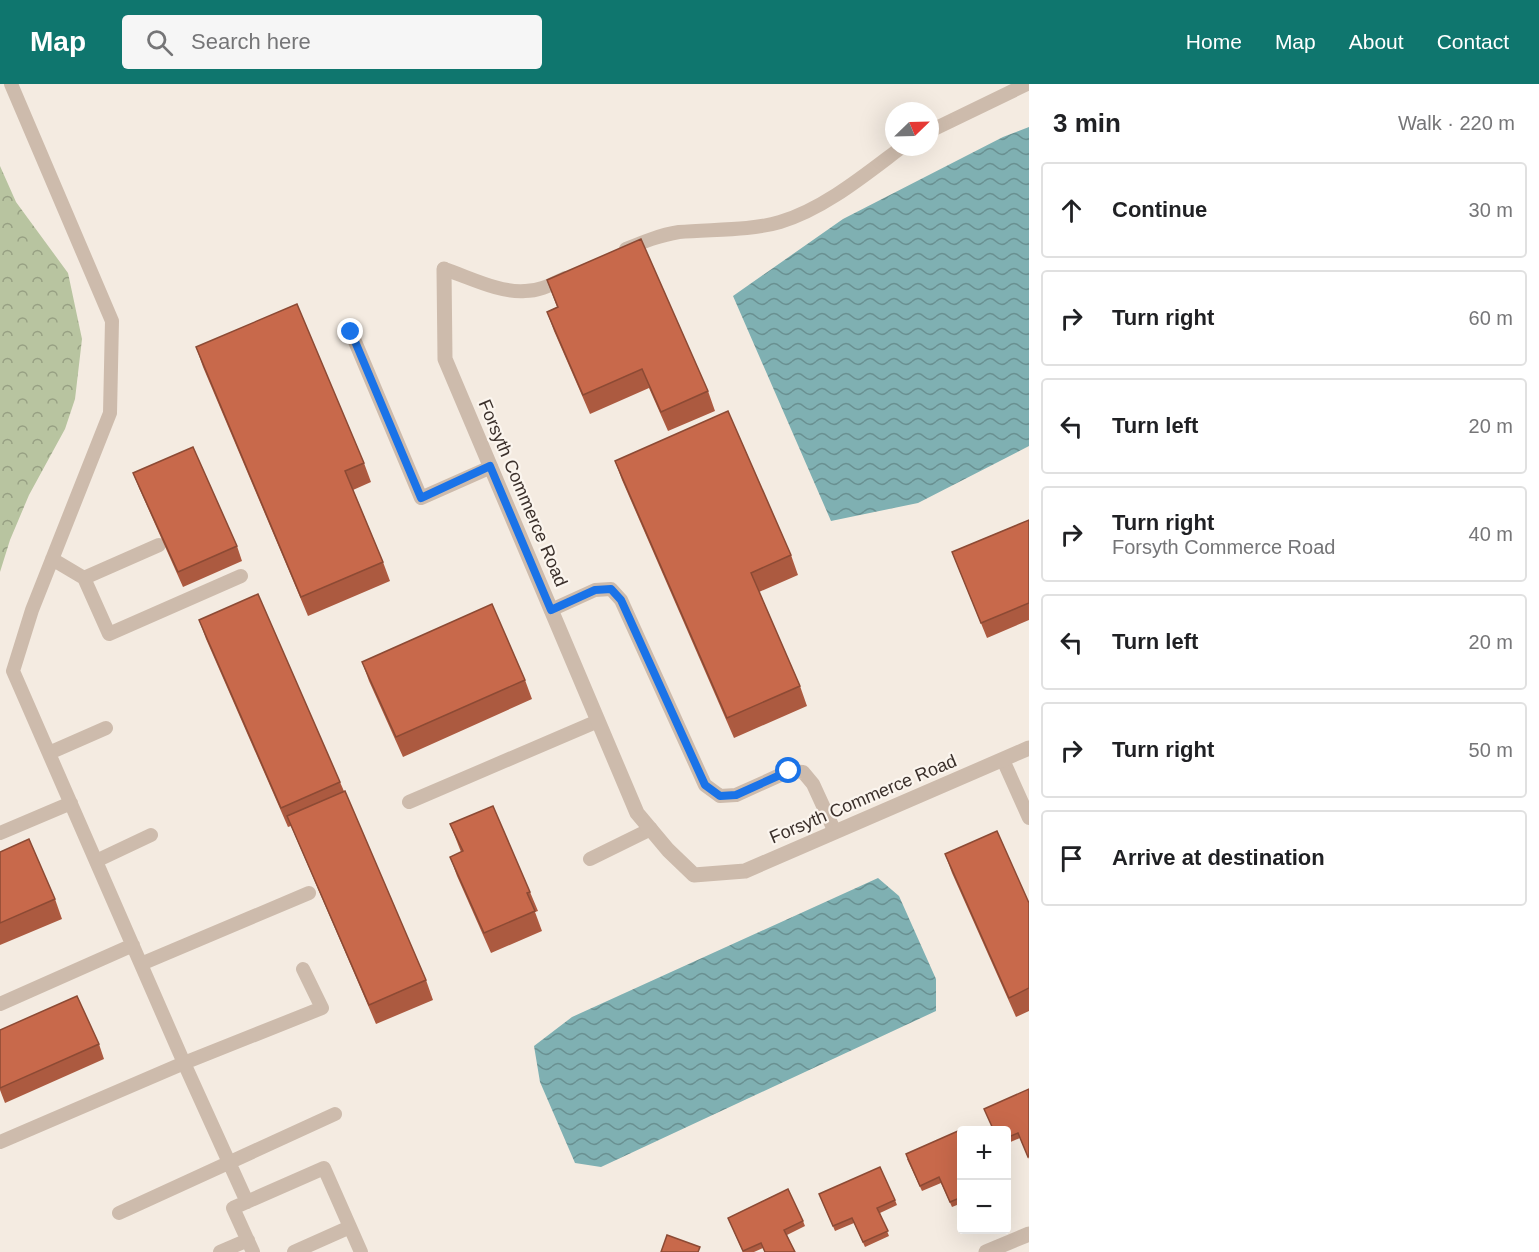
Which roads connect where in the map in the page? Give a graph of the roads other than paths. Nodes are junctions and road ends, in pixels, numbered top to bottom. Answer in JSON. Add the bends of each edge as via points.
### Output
{"nodes":[{"id":1,"x":11,"y":84,"type":"edge"},
{"id":2,"x":1028,"y":84,"type":"edge"},
{"id":3,"x":939,"y":127,"type":"edge"},
{"id":4,"x":890,"y":156,"type":"edge"},
{"id":5,"x":616,"y":252,"type":"edge"},
{"id":6,"x":444,"y":269,"type":"joint"},
{"id":7,"x":576,"y":273,"type":"edge"},
{"id":8,"x":351,"y":332,"type":"dead end"},
{"id":9,"x":490,"y":466,"type":"junction"},
{"id":10,"x":159,"y":545,"type":"edge"},
{"id":11,"x":52,"y":559,"type":"junction"},
{"id":12,"x":241,"y":576,"type":"dead end"},
{"id":13,"x":84,"y":578,"type":"junction"},
{"id":14,"x":551,"y":610,"type":"junction"},
{"id":15,"x":598,"y":721,"type":"junction"},
{"id":16,"x":106,"y":728,"type":"dead end"},
{"id":17,"x":1029,"y":748,"type":"edge"},
{"id":18,"x":49,"y":753,"type":"junction"},
{"id":19,"x":1003,"y":760,"type":"junction"},
{"id":20,"x":410,"y":802,"type":"dead end"},
{"id":21,"x":70,"y":804,"type":"junction"},
{"id":22,"x":1029,"y":818,"type":"edge"},
{"id":23,"x":651,"y":829,"type":"junction"},
{"id":24,"x":835,"y":832,"type":"junction"},
{"id":25,"x":0,"y":833,"type":"edge"},
{"id":26,"x":150,"y":835,"type":"dead end"},
{"id":27,"x":590,"y":859,"type":"dead end"},
{"id":28,"x":96,"y":861,"type":"junction"},
{"id":29,"x":309,"y":893,"type":"edge"},
{"id":30,"x":133,"y":945,"type":"junction"},
{"id":31,"x":141,"y":964,"type":"junction"},
{"id":32,"x":303,"y":969,"type":"dead end"},
{"id":33,"x":0,"y":1004,"type":"edge"},
{"id":34,"x":184,"y":1062,"type":"junction"},
{"id":35,"x":335,"y":1114,"type":"dead end"},
{"id":36,"x":0,"y":1142,"type":"edge"},
{"id":37,"x":229,"y":1163,"type":"junction"},
{"id":38,"x":247,"y":1202,"type":"junction"},
{"id":39,"x":119,"y":1213,"type":"dead end"},
{"id":40,"x":350,"y":1227,"type":"junction"},
{"id":41,"x":1029,"y":1234,"type":"edge"},
{"id":42,"x":250,"y":1246,"type":"edge"},
{"id":43,"x":220,"y":1252,"type":"edge"},
{"id":44,"x":294,"y":1252,"type":"edge"},
{"id":45,"x":361,"y":1252,"type":"edge"},
{"id":46,"x":986,"y":1252,"type":"edge"}],
"edges":[{"from":1,"to":11,"type":"lane","via":[[112,321],[110,414]]},
{"from":2,"to":3,"type":"lane"},
{"from":4,"to":5,"type":"lane","via":[[851,184],[778,223],[657,236]]},
{"from":6,"to":7,"type":"lane","via":[[507,290],[526,291],[545,288]]},
{"from":6,"to":9,"type":"street","name":"Forsyth Commerce Road","via":[[445,359]]},
{"from":8,"to":9,"type":"lane","via":[[421,498]]},
{"from":9,"to":14,"type":"street","name":"Forsyth Commerce Road"},
{"from":10,"to":13,"type":"lane"},
{"from":11,"to":13,"type":"lane"},
{"from":11,"to":18,"type":"lane","via":[[13,671]]},
{"from":12,"to":13,"type":"lane","via":[[109,634]]},
{"from":14,"to":15,"type":"street","name":"Forsyth Commerce Road"},
{"from":14,"to":24,"type":"lane","via":[[595,590],[611,589],[621,600],[705,785],[720,796],[736,795],[789,771],[803,772],[813,784]]},
{"from":15,"to":20,"type":"lane"},
{"from":15,"to":23,"type":"street","name":"Forsyth Commerce Road","via":[[638,813]]},
{"from":16,"to":18,"type":"lane"},
{"from":17,"to":19,"type":"street","name":"Forsyth Commerce Road"},
{"from":18,"to":21,"type":"lane"},
{"from":19,"to":22,"type":"lane"},
{"from":19,"to":24,"type":"street","name":"Forsyth Commerce Road"},
{"from":21,"to":25,"type":"lane"},
{"from":21,"to":28,"type":"lane"},
{"from":23,"to":24,"type":"street","name":"Forsyth Commerce Road","via":[[694,875],[745,871]]},
{"from":23,"to":27,"type":"lane"},
{"from":26,"to":28,"type":"lane"},
{"from":28,"to":30,"type":"lane"},
{"from":29,"to":31,"type":"lane"},
{"from":30,"to":31,"type":"lane"},
{"from":30,"to":33,"type":"lane"},
{"from":31,"to":34,"type":"lane"},
{"from":32,"to":34,"type":"lane","via":[[322,1008]]},
{"from":34,"to":36,"type":"lane"},
{"from":34,"to":37,"type":"lane"},
{"from":35,"to":37,"type":"lane"},
{"from":37,"to":38,"type":"lane"},
{"from":37,"to":39,"type":"lane"},
{"from":38,"to":40,"type":"lane","via":[[324,1168]]},
{"from":38,"to":42,"type":"lane","via":[[233,1208]]},
{"from":40,"to":44,"type":"lane"},
{"from":40,"to":45,"type":"lane"},
{"from":41,"to":46,"type":"street"},
{"from":42,"to":43,"type":"lane"}]}
